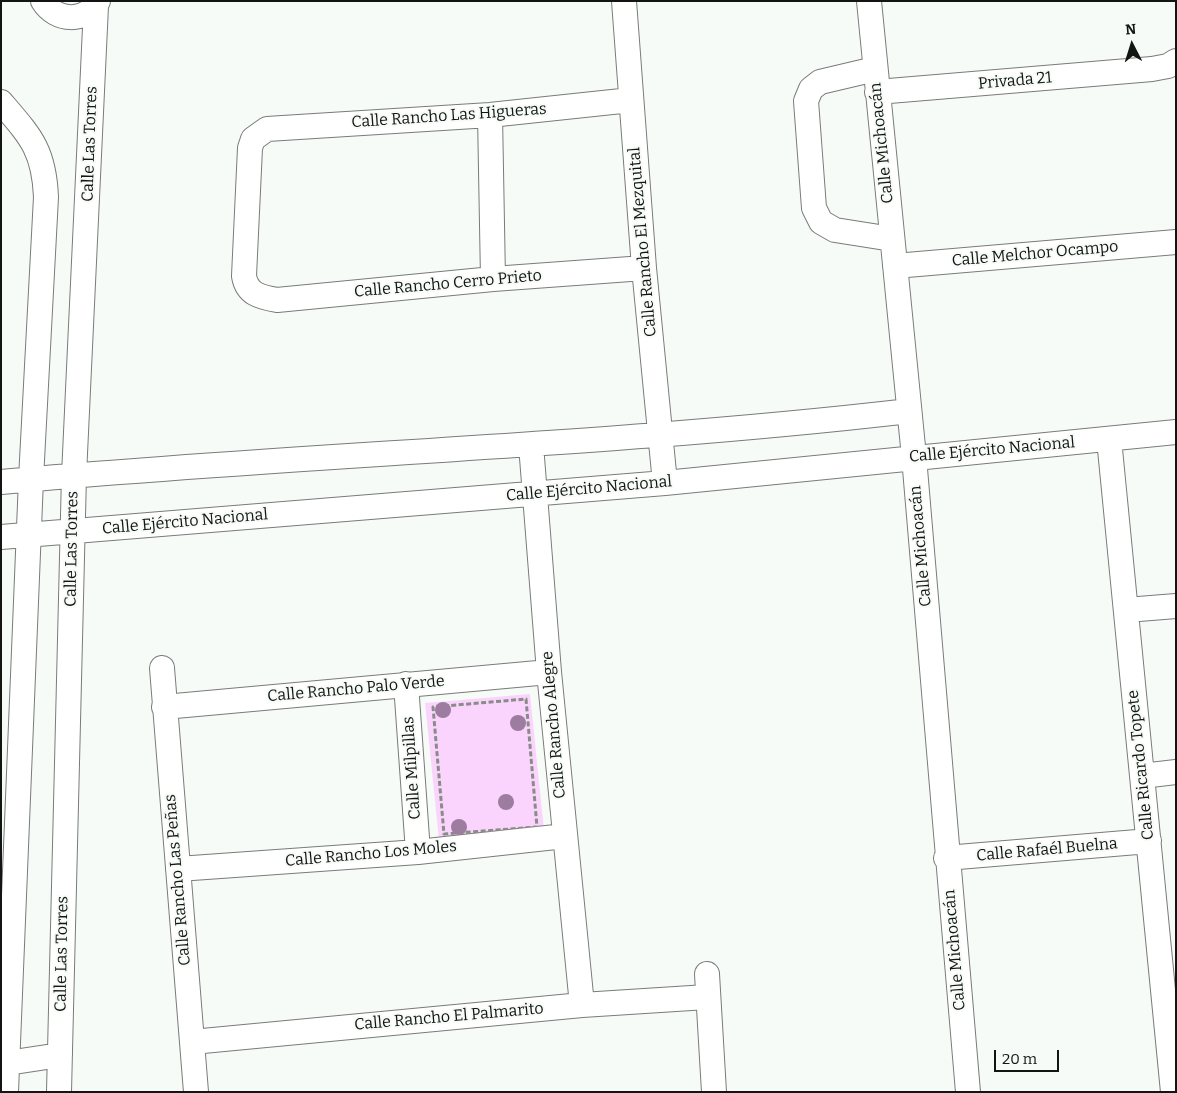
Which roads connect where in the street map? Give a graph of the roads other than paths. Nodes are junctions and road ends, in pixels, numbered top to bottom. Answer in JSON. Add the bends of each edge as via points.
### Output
{"nodes":[{"id":1,"x":43,"y":1,"type":"edge"},
{"id":2,"x":624,"y":1,"type":"edge"},
{"id":3,"x":869,"y":1,"type":"edge"},
{"id":4,"x":97,"y":4,"type":"edge"},
{"id":5,"x":1176,"y":61,"type":"edge"},
{"id":6,"x":875,"y":69,"type":"junction"},
{"id":7,"x":877,"y":92,"type":"junction"},
{"id":8,"x":631,"y":100,"type":"junction"},
{"id":9,"x":1,"y":102,"type":"edge"},
{"id":10,"x":490,"y":115,"type":"junction"},
{"id":11,"x":892,"y":239,"type":"junction"},
{"id":12,"x":1176,"y":242,"type":"edge"},
{"id":13,"x":895,"y":266,"type":"junction"},
{"id":14,"x":644,"y":268,"type":"junction"},
{"id":15,"x":493,"y":278,"type":"junction"},
{"id":16,"x":254,"y":293,"type":"joint"},
{"id":17,"x":909,"y":411,"type":"junction"},
{"id":18,"x":1176,"y":432,"type":"edge"},
{"id":19,"x":661,"y":436,"type":"junction"},
{"id":20,"x":1110,"y":439,"type":"junction"},
{"id":21,"x":531,"y":445,"type":"junction"},
{"id":22,"x":914,"y":457,"type":"junction"},
{"id":23,"x":74,"y":475,"type":"junction"},
{"id":24,"x":30,"y":479,"type":"junction"},
{"id":25,"x":1,"y":482,"type":"edge"},
{"id":26,"x":665,"y":483,"type":"junction"},
{"id":27,"x":535,"y":493,"type":"junction"},
{"id":28,"x":73,"y":531,"type":"junction"},
{"id":29,"x":30,"y":535,"type":"junction"},
{"id":30,"x":1,"y":537,"type":"edge"},
{"id":31,"x":1176,"y":606,"type":"edge"},
{"id":32,"x":1126,"y":610,"type":"junction"},
{"id":33,"x":162,"y":668,"type":"dead end"},
{"id":34,"x":549,"y":672,"type":"junction"},
{"id":35,"x":406,"y":684,"type":"junction"},
{"id":36,"x":164,"y":707,"type":"junction"},
{"id":37,"x":12,"y":723,"type":"edge"},
{"id":38,"x":1176,"y":772,"type":"edge"},
{"id":39,"x":1142,"y":776,"type":"junction"},
{"id":40,"x":565,"y":836,"type":"junction"},
{"id":41,"x":1149,"y":841,"type":"junction"},
{"id":42,"x":418,"y":852,"type":"junction"},
{"id":43,"x":946,"y":858,"type":"junction"},
{"id":44,"x":178,"y":869,"type":"junction"},
{"id":45,"x":8,"y":897,"type":"edge"},
{"id":46,"x":1167,"y":939,"type":"edge"},
{"id":47,"x":582,"y":1005,"type":"junction"},
{"id":48,"x":192,"y":1042,"type":"junction"},
{"id":49,"x":60,"y":1055,"type":"junction"},
{"id":50,"x":4,"y":1063,"type":"edge"},
{"id":51,"x":6,"y":1092,"type":"edge"},
{"id":52,"x":59,"y":1092,"type":"edge"},
{"id":53,"x":196,"y":1092,"type":"edge"},
{"id":54,"x":714,"y":1092,"type":"edge"},
{"id":55,"x":968,"y":1092,"type":"edge"},
{"id":56,"x":1173,"y":1092,"type":"edge"}],
"edges":[{"from":1,"to":4,"type":"street","via":[[56,14],[66,18],[87,13]]},
{"from":2,"to":8,"type":"street","name":"Calle Rancho El Mezquital"},
{"from":3,"to":6,"type":"street","name":"Calle Michoacán"},
{"from":4,"to":23,"type":"street","name":"Calle Las Torres"},
{"from":5,"to":7,"type":"street","name":"Privada 21","via":[[1152,69]]},
{"from":6,"to":7,"type":"street","name":"Calle Michoacán"},
{"from":6,"to":11,"type":"street","via":[[820,82],[808,95],[814,208],[821,222],[835,230]]},
{"from":7,"to":11,"type":"street","name":"Calle Michoacán"},
{"from":8,"to":10,"type":"street","name":"Calle Rancho Las Higueras"},
{"from":8,"to":14,"type":"street","name":"Calle Rancho El Mezquital"},
{"from":9,"to":24,"type":"street","via":[[32,141],[43,162],[45,179],[44,263]]},
{"from":10,"to":15,"type":"street"},
{"from":10,"to":16,"type":"street","name":"Calle Rancho Las Higueras","via":[[267,129],[253,139],[248,160],[244,276],[245,283]]},
{"from":11,"to":13,"type":"street","name":"Calle Michoacán"},
{"from":12,"to":13,"type":"street","name":"Calle Melchor Ocampo"},
{"from":13,"to":17,"type":"street","name":"Calle Michoacán"},
{"from":14,"to":15,"type":"street","name":"Calle Rancho Cerro Prieto"},
{"from":14,"to":19,"type":"street","name":"Calle Rancho El Mezquital"},
{"from":15,"to":16,"type":"street","name":"Calle Rancho Cerro Prieto","via":[[277,300]]},
{"from":17,"to":19,"type":"street"},
{"from":17,"to":22,"type":"street","name":"Calle Michoacán"},
{"from":18,"to":20,"type":"street","name":"Calle Ejército Nacional"},
{"from":19,"to":21,"type":"street"},
{"from":19,"to":26,"type":"street","name":"Calle Rancho El Mezquital"},
{"from":20,"to":22,"type":"street","name":"Calle Ejército Nacional"},
{"from":20,"to":32,"type":"street","name":"Calle Ricardo Topete"},
{"from":21,"to":23,"type":"street"},
{"from":21,"to":27,"type":"street","name":"Calle Rancho Alegre"},
{"from":22,"to":26,"type":"street","name":"Calle Ejército Nacional"},
{"from":22,"to":43,"type":"street","name":"Calle Michoacán"},
{"from":23,"to":24,"type":"street"},
{"from":23,"to":28,"type":"street","name":"Calle Las Torres"},
{"from":24,"to":25,"type":"street"},
{"from":24,"to":29,"type":"street"},
{"from":26,"to":27,"type":"street","name":"Calle Ejército Nacional"},
{"from":27,"to":28,"type":"street","name":"Calle Ejército Nacional"},
{"from":27,"to":34,"type":"street","name":"Calle Rancho Alegre"},
{"from":28,"to":29,"type":"street","name":"Calle Ejército Nacional"},
{"from":28,"to":49,"type":"street","name":"Calle Las Torres"},
{"from":29,"to":30,"type":"street","name":"Calle Ejército Nacional"},
{"from":29,"to":37,"type":"street"},
{"from":31,"to":32,"type":"street"},
{"from":32,"to":39,"type":"street","name":"Calle Ricardo Topete"},
{"from":33,"to":36,"type":"street","name":"Calle Rancho Las Peñas"},
{"from":34,"to":35,"type":"street","name":"Calle Rancho Palo Verde"},
{"from":34,"to":40,"type":"street","name":"Calle Rancho Alegre"},
{"from":35,"to":36,"type":"street","name":"Calle Rancho Palo Verde"},
{"from":35,"to":42,"type":"street","name":"Calle Milpillas"},
{"from":36,"to":44,"type":"street","name":"Calle Rancho Las Peñas"},
{"from":37,"to":45,"type":"street"},
{"from":38,"to":39,"type":"street"},
{"from":39,"to":41,"type":"street","name":"Calle Ricardo Topete"},
{"from":40,"to":42,"type":"street","name":"Calle Rancho Los Moles"},
{"from":40,"to":47,"type":"street","name":"Calle Rancho Alegre"},
{"from":41,"to":43,"type":"street","name":"Calle Rafaél Buelna"},
{"from":41,"to":46,"type":"street","name":"Calle Ricardo Topete"},
{"from":42,"to":44,"type":"street","name":"Calle Rancho Los Moles"},
{"from":43,"to":55,"type":"street","name":"Calle Michoacán"},
{"from":44,"to":48,"type":"street","name":"Calle Rancho Las Peñas"},
{"from":45,"to":50,"type":"street"},
{"from":46,"to":56,"type":"street","name":"Calle Ricardo Topete"},
{"from":47,"to":48,"type":"street","name":"Calle Rancho El Palmarito"},
{"from":47,"to":54,"type":"street","name":"Calle Rancho El Palmarito","via":[[707,986]]},
{"from":48,"to":53,"type":"street","name":"Calle Rancho Las Peñas"},
{"from":49,"to":50,"type":"street"},
{"from":49,"to":52,"type":"street","name":"Calle Las Torres"},
{"from":50,"to":51,"type":"street"}]}
